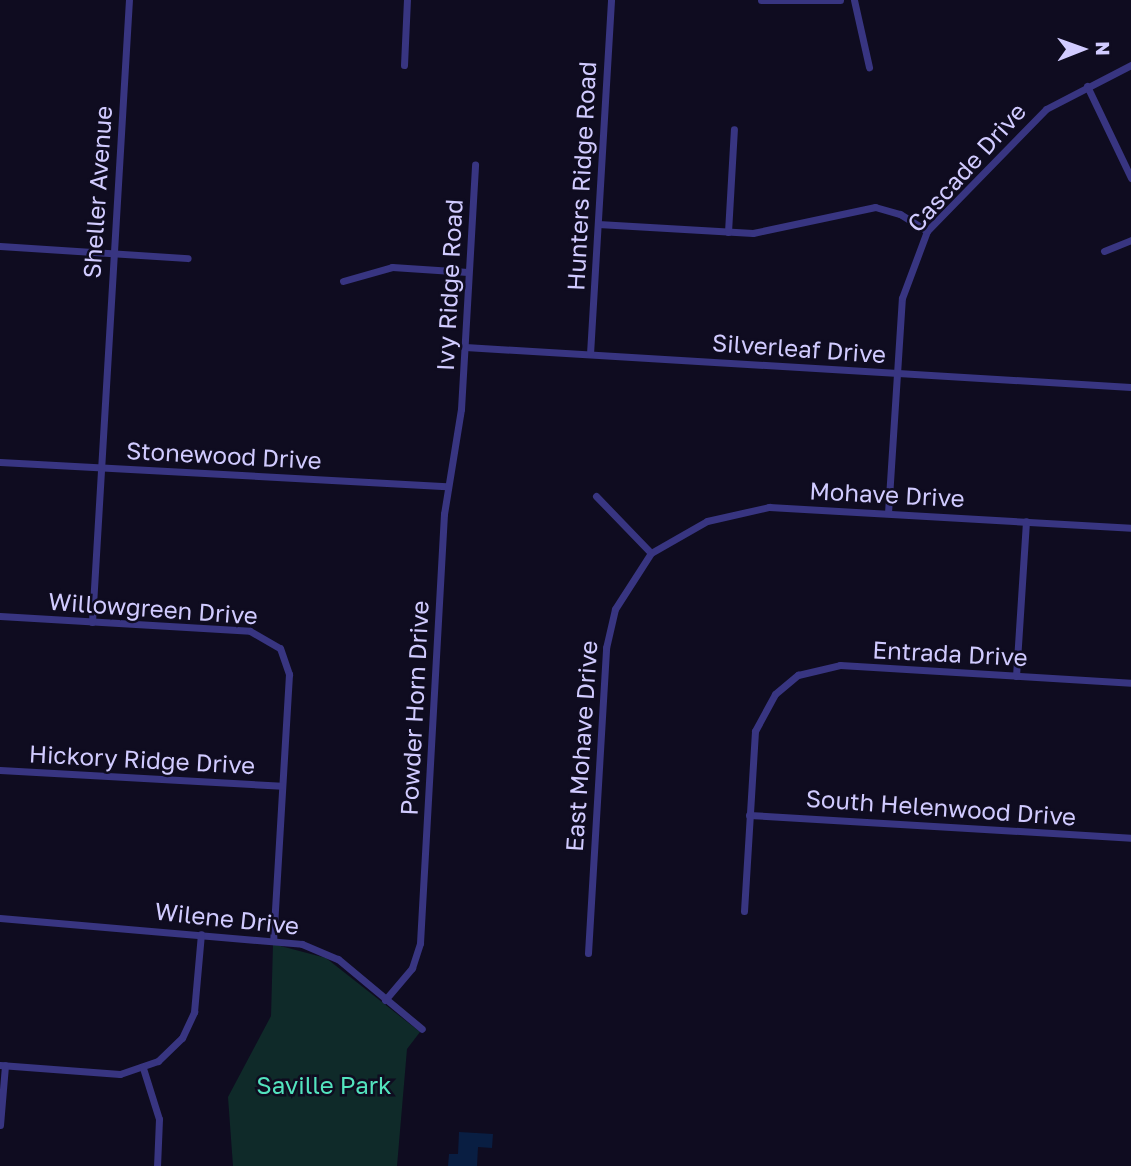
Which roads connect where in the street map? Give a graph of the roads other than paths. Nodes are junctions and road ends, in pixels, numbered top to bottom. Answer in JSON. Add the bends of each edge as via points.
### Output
{"nodes":[{"id":1,"x":129,"y":0,"type":"edge"},
{"id":2,"x":407,"y":0,"type":"edge"},
{"id":3,"x":611,"y":0,"type":"edge"},
{"id":4,"x":761,"y":0,"type":"edge"},
{"id":5,"x":840,"y":0,"type":"edge"},
{"id":6,"x":854,"y":0,"type":"edge"},
{"id":7,"x":404,"y":65,"type":"dead end"},
{"id":8,"x":1131,"y":65,"type":"edge"},
{"id":9,"x":869,"y":67,"type":"dead end"},
{"id":10,"x":1087,"y":86,"type":"junction"},
{"id":11,"x":734,"y":129,"type":"dead end"},
{"id":12,"x":475,"y":164,"type":"dead end"},
{"id":13,"x":1131,"y":178,"type":"edge"},
{"id":14,"x":598,"y":225,"type":"junction"},
{"id":15,"x":927,"y":231,"type":"junction"},
{"id":16,"x":728,"y":232,"type":"junction"},
{"id":17,"x":1131,"y":240,"type":"edge"},
{"id":18,"x":0,"y":246,"type":"edge"},
{"id":19,"x":1104,"y":251,"type":"dead end"},
{"id":20,"x":112,"y":253,"type":"junction"},
{"id":21,"x":188,"y":258,"type":"dead end"},
{"id":22,"x":468,"y":272,"type":"junction"},
{"id":23,"x":343,"y":281,"type":"dead end"},
{"id":24,"x":465,"y":347,"type":"junction"},
{"id":25,"x":590,"y":354,"type":"junction"},
{"id":26,"x":897,"y":373,"type":"junction"},
{"id":27,"x":1131,"y":387,"type":"edge"},
{"id":28,"x":461,"y":409,"type":"joint"},
{"id":29,"x":0,"y":461,"type":"edge"},
{"id":30,"x":100,"y":467,"type":"junction"},
{"id":31,"x":446,"y":486,"type":"junction"},
{"id":32,"x":596,"y":496,"type":"dead end"},
{"id":33,"x":888,"y":513,"type":"junction"},
{"id":34,"x":1026,"y":521,"type":"junction"},
{"id":35,"x":1131,"y":528,"type":"edge"},
{"id":36,"x":651,"y":553,"type":"junction"},
{"id":37,"x":0,"y":616,"type":"edge"},
{"id":38,"x":92,"y":622,"type":"junction"},
{"id":39,"x":1016,"y":676,"type":"junction"},
{"id":40,"x":1131,"y":683,"type":"edge"},
{"id":41,"x":0,"y":770,"type":"edge"},
{"id":42,"x":282,"y":786,"type":"junction"},
{"id":43,"x":749,"y":815,"type":"junction"},
{"id":44,"x":1131,"y":838,"type":"edge"},
{"id":45,"x":744,"y":911,"type":"dead end"},
{"id":46,"x":0,"y":918,"type":"edge"},
{"id":47,"x":201,"y":934,"type":"junction"},
{"id":48,"x":273,"y":940,"type":"junction"},
{"id":49,"x":588,"y":953,"type":"dead end"},
{"id":50,"x":385,"y":1000,"type":"junction"},
{"id":51,"x":422,"y":1029,"type":"dead end"},
{"id":52,"x":2,"y":1065,"type":"edge"},
{"id":53,"x":143,"y":1069,"type":"junction"},
{"id":54,"x":0,"y":1125,"type":"edge"},
{"id":55,"x":157,"y":1166,"type":"edge"}],
"edges":[{"from":1,"to":20,"type":"street","name":"Sheller Avenue"},
{"from":2,"to":7,"type":"street"},
{"from":3,"to":14,"type":"street","name":"Hunters Ridge Road"},
{"from":4,"to":5,"type":"street"},
{"from":6,"to":9,"type":"street"},
{"from":8,"to":10,"type":"street","name":"Cascade Drive"},
{"from":10,"to":13,"type":"street"},
{"from":10,"to":15,"type":"street","name":"Cascade Drive","via":[[1034,118]]},
{"from":11,"to":16,"type":"street"},
{"from":12,"to":22,"type":"street","name":"Ivy Ridge Road"},
{"from":14,"to":16,"type":"street"},
{"from":14,"to":25,"type":"street","name":"Hunters Ridge Road"},
{"from":15,"to":16,"type":"street","via":[[887,208],[863,206],[785,229]]},
{"from":15,"to":26,"type":"street","name":"Cascade Drive","via":[[904,285]]},
{"from":17,"to":19,"type":"street"},
{"from":18,"to":20,"type":"street"},
{"from":20,"to":21,"type":"street"},
{"from":20,"to":30,"type":"street","name":"Sheller Avenue"},
{"from":22,"to":23,"type":"street","via":[[384,268]]},
{"from":22,"to":24,"type":"street","name":"Ivy Ridge Road"},
{"from":24,"to":25,"type":"street","name":"Silverleaf Drive"},
{"from":24,"to":28,"type":"street","name":"Ivy Ridge Road"},
{"from":25,"to":26,"type":"street","name":"Silverleaf Drive"},
{"from":26,"to":27,"type":"street","name":"Silverleaf Drive"},
{"from":26,"to":33,"type":"street","name":"Cascade Drive"},
{"from":28,"to":31,"type":"street","name":"Powder Horn Drive"},
{"from":29,"to":30,"type":"street","name":"Stonewood Drive"},
{"from":30,"to":31,"type":"street","name":"Stonewood Drive"},
{"from":30,"to":38,"type":"street","name":"Sheller Avenue"},
{"from":31,"to":50,"type":"street","name":"Powder Horn Drive","via":[[420,943],[412,968]]},
{"from":32,"to":36,"type":"street"},
{"from":33,"to":34,"type":"street","name":"Mohave Drive"},
{"from":33,"to":36,"type":"street","name":"Mohave Drive","via":[[745,510],[688,529]]},
{"from":34,"to":35,"type":"street","name":"Mohave Drive"},
{"from":34,"to":39,"type":"street"},
{"from":36,"to":49,"type":"street","name":"East Mohave Drive","via":[[615,609],[606,648]]},
{"from":37,"to":38,"type":"street","name":"Willowgreen Drive"},
{"from":38,"to":42,"type":"street","name":"Willowgreen Drive","via":[[255,632],[276,643],[288,664]]},
{"from":39,"to":40,"type":"street","name":"Entrada Drive"},
{"from":39,"to":43,"type":"street","name":"Entrada Drive","via":[[827,666],[798,675],[775,694],[755,731]]},
{"from":41,"to":42,"type":"street","name":"Hickory Ridge Drive"},
{"from":42,"to":48,"type":"street"},
{"from":43,"to":44,"type":"street","name":"South Helenwood Drive"},
{"from":43,"to":45,"type":"street"},
{"from":46,"to":47,"type":"street","name":"Wilene Drive"},
{"from":47,"to":48,"type":"street","name":"Wilene Drive"},
{"from":47,"to":53,"type":"street","via":[[190,1024],[171,1051]]},
{"from":48,"to":50,"type":"street","name":"Wilene Drive","via":[[328,953]]},
{"from":50,"to":51,"type":"street","name":"Wilene Drive"},
{"from":52,"to":53,"type":"street","via":[[113,1074]]},
{"from":52,"to":54,"type":"street"},
{"from":53,"to":55,"type":"street","via":[[159,1119]]}]}
